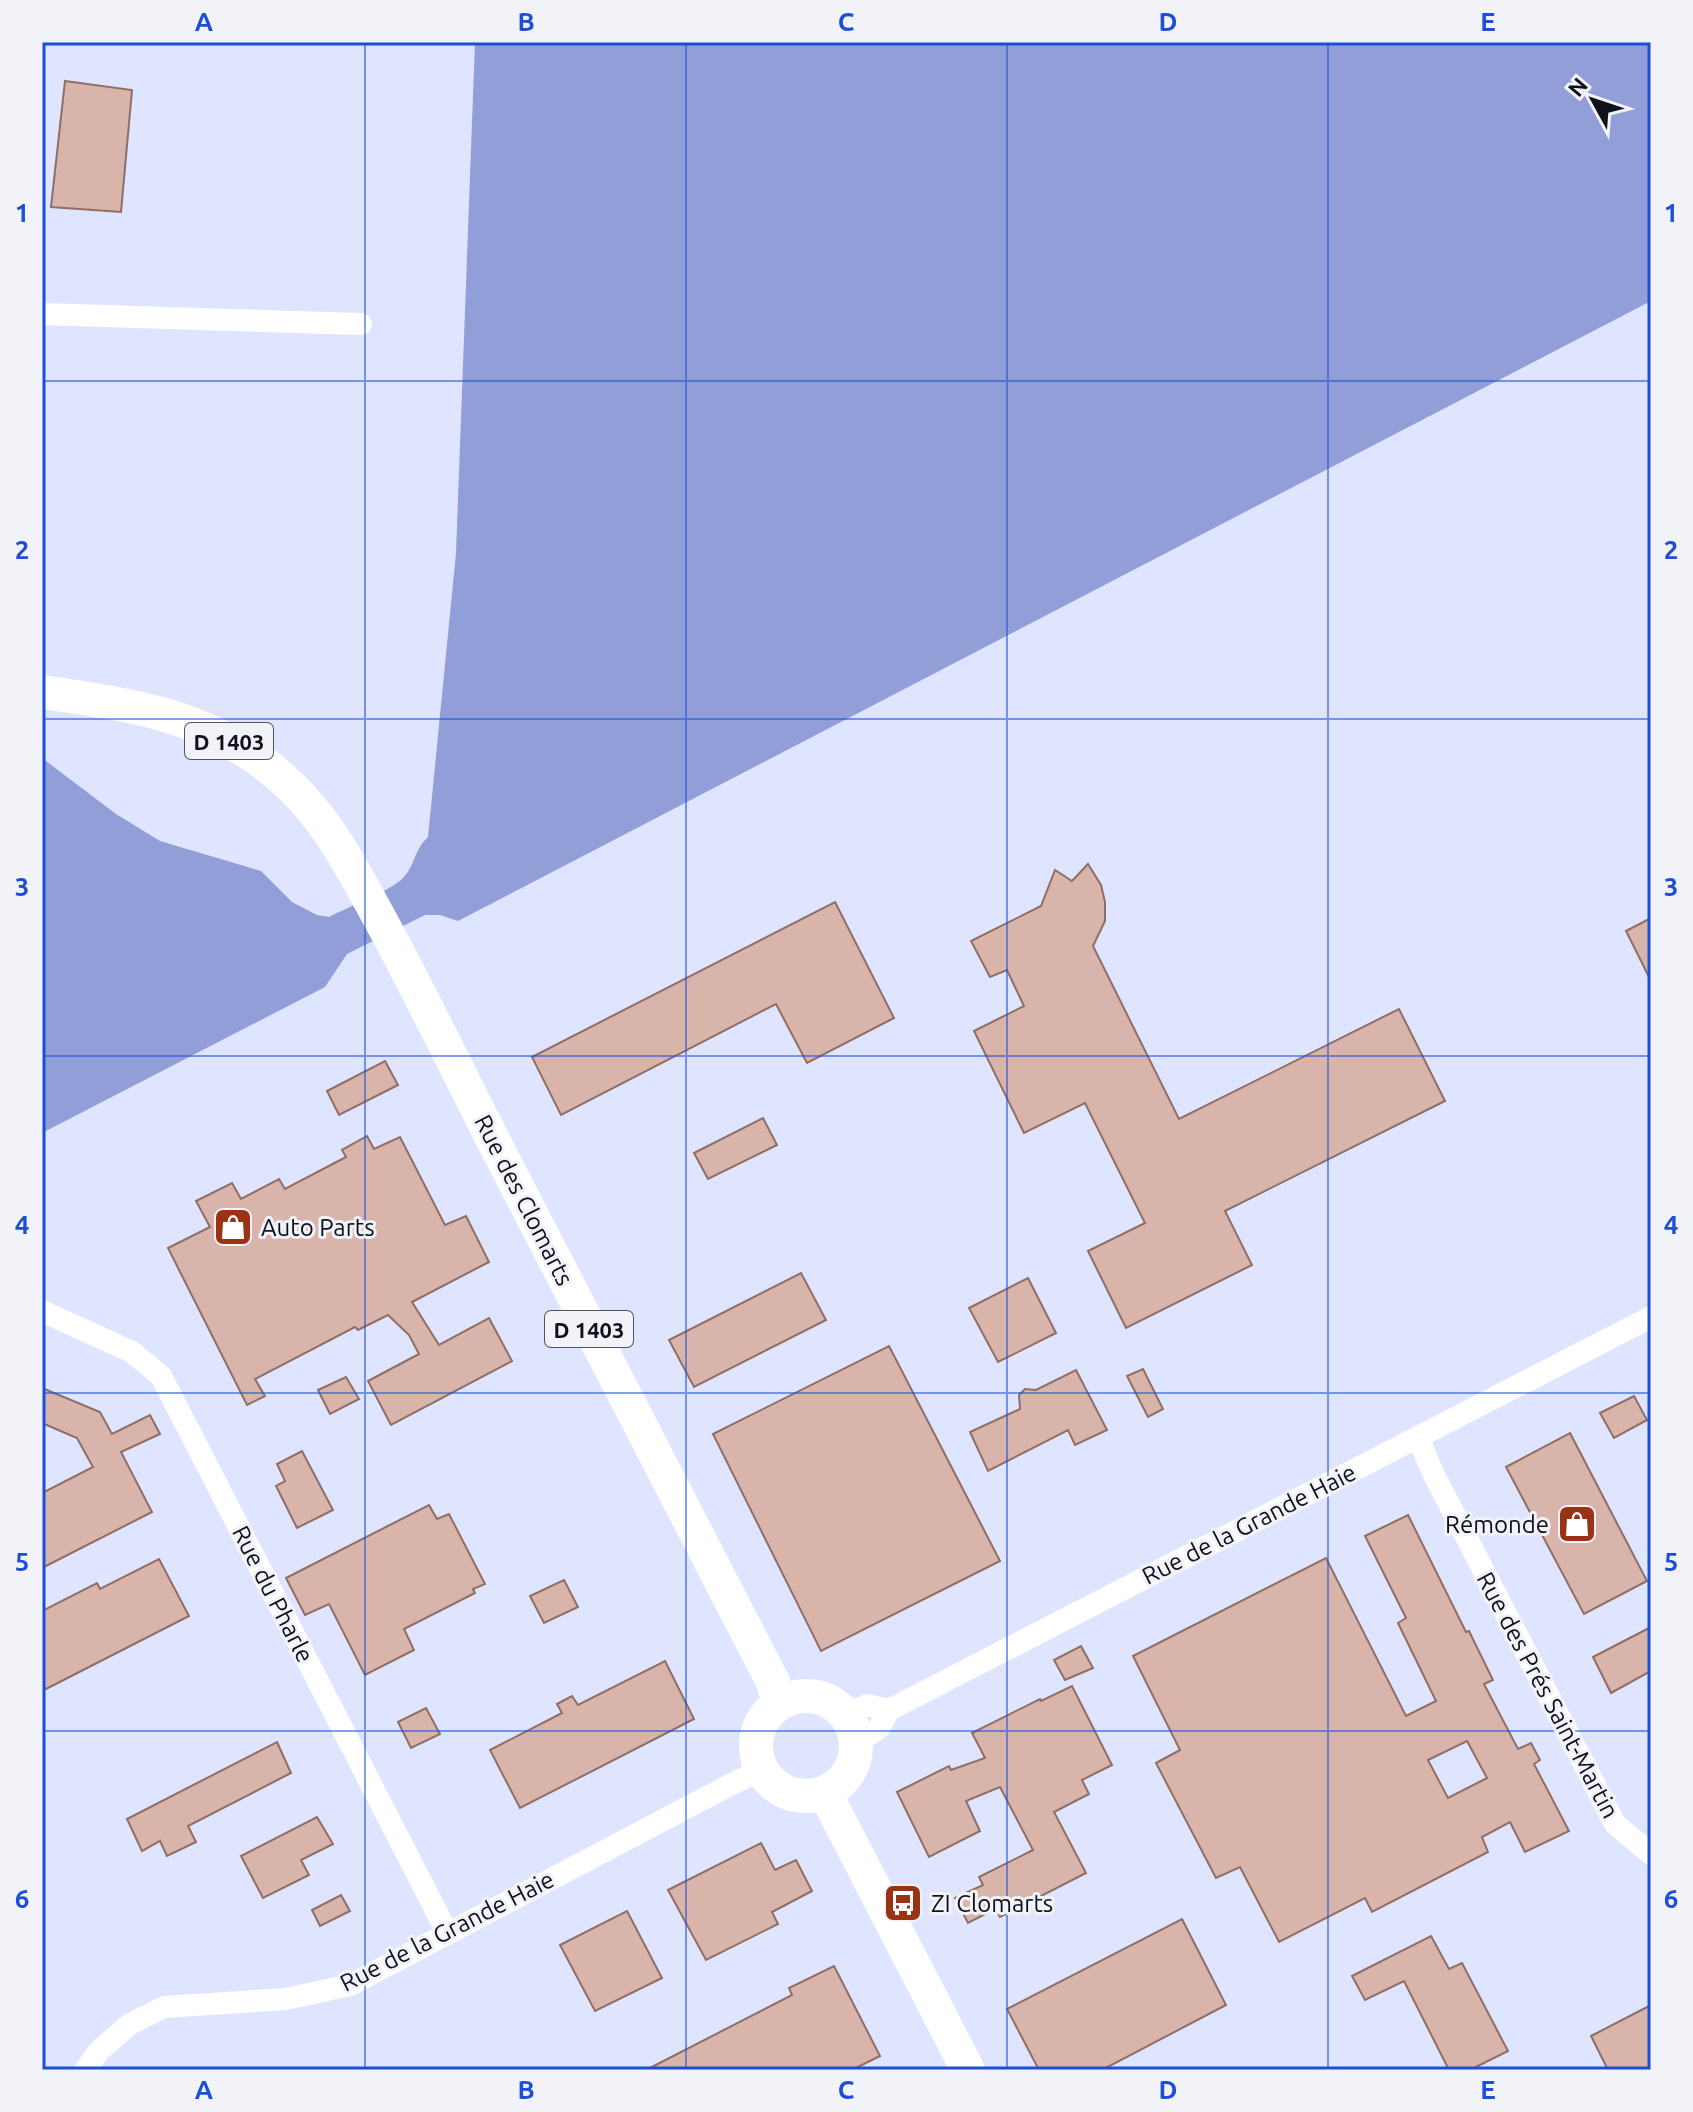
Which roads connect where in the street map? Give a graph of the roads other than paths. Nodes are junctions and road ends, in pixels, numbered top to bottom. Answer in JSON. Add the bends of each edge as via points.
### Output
{"nodes":[{"id":1,"x":42,"y":314,"type":"edge"},
{"id":2,"x":361,"y":324,"type":"dead end"},
{"id":3,"x":42,"y":692,"type":"edge"},
{"id":4,"x":42,"y":1311,"type":"edge"},
{"id":5,"x":1651,"y":1317,"type":"edge"},
{"id":6,"x":1418,"y":1437,"type":"junction"},
{"id":7,"x":779,"y":1703,"type":"junction"},
{"id":8,"x":851,"y":1729,"type":"junction"},
{"id":9,"x":761,"y":1770,"type":"junction"},
{"id":10,"x":825,"y":1793,"type":"junction"},
{"id":11,"x":1651,"y":1854,"type":"edge"},
{"id":12,"x":448,"y":1934,"type":"junction"},
{"id":13,"x":85,"y":2070,"type":"edge"},
{"id":14,"x":968,"y":2070,"type":"edge"}],
"edges":[{"from":1,"to":2,"type":"street"},
{"from":3,"to":7,"type":"main road","name":"Rue des Clomarts","number":"D 1403","via":[[132,705],[216,733],[263,762],[334,836],[773,1682]]},
{"from":4,"to":12,"type":"street","name":"Rue du Pharle","via":[[132,1352],[161,1376]]},
{"from":5,"to":6,"type":"street","name":"Rue de la Grande Haie"},
{"from":6,"to":8,"type":"street","name":"Rue de la Grande Haie","via":[[889,1710],[879,1728]]},
{"from":6,"to":11,"type":"street","name":"Rue des Prés Saint-Martin","via":[[1615,1824]]},
{"from":7,"to":8,"type":"main road","via":[[808,1695],[823,1698],[836,1705]]},
{"from":7,"to":9,"type":"main road","via":[[760,1726],[756,1756]]},
{"from":8,"to":10,"type":"main road","via":[[855,1759],[849,1773]]},
{"from":9,"to":10,"type":"main road","via":[[782,1791],[811,1797]]},
{"from":9,"to":12,"type":"street","name":"Rue de la Grande Haie"},
{"from":10,"to":14,"type":"main road"},
{"from":12,"to":13,"type":"street","name":"Rue de la Grande Haie","via":[[350,1985],[286,1999],[164,2007],[130,2024]]}]}
